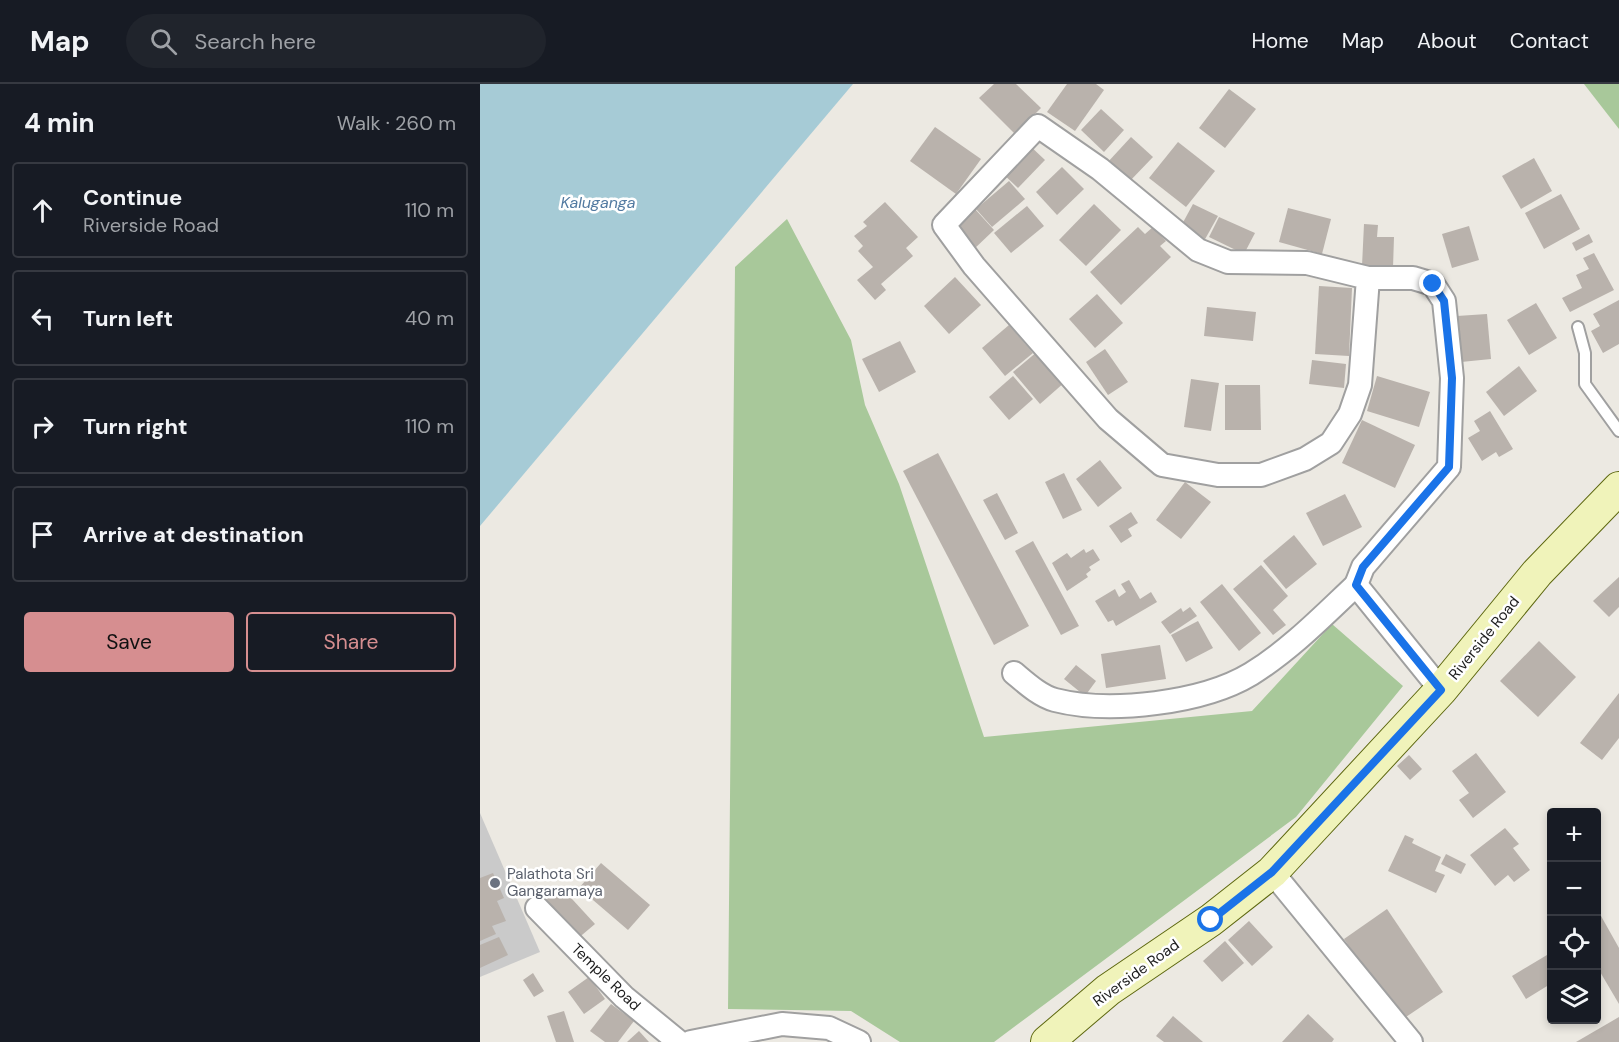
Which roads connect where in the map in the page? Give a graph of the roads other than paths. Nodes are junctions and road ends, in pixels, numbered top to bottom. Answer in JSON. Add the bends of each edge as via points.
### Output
{"nodes":[{"id":1,"x":1368,"y":278,"type":"junction"},
{"id":2,"x":1578,"y":327,"type":"dead end"},
{"id":3,"x":1619,"y":431,"type":"edge"},
{"id":4,"x":1619,"y":488,"type":"edge"},
{"id":5,"x":1356,"y":585,"type":"junction"},
{"id":6,"x":1014,"y":673,"type":"dead end"},
{"id":7,"x":1441,"y":690,"type":"junction"},
{"id":8,"x":1272,"y":872,"type":"junction"},
{"id":9,"x":537,"y":908,"type":"dead end"},
{"id":10,"x":679,"y":1042,"type":"edge"},
{"id":11,"x":691,"y":1042,"type":"edge"},
{"id":12,"x":859,"y":1042,"type":"edge"},
{"id":13,"x":1047,"y":1042,"type":"edge"},
{"id":14,"x":1411,"y":1042,"type":"edge"}],
"edges":[{"from":1,"to":1,"type":"street","via":[[1307,263],[1228,262],[1198,250],[1100,169],[1038,126],[944,225],[974,266],[1108,419],[1162,465],[1218,475],[1261,475],[1305,459],[1331,443],[1350,414],[1360,385]]},
{"from":1,"to":5,"type":"street","via":[[1413,278],[1433,284],[1444,301],[1452,378],[1449,467],[1363,567]]},
{"from":2,"to":3,"type":"lane","via":[[1585,353],[1585,384]]},
{"from":4,"to":7,"type":"street","name":"Riverside Road","via":[[1537,573]]},
{"from":5,"to":6,"type":"street","via":[[1298,639],[1250,674],[1194,696],[1133,706],[1086,705],[1053,700]]},
{"from":5,"to":7,"type":"street"},
{"from":7,"to":8,"type":"street","name":"Riverside Road"},
{"from":8,"to":13,"type":"street","name":"Riverside Road","via":[[1211,920],[1108,990]]},
{"from":8,"to":14,"type":"street"},
{"from":9,"to":10,"type":"street","name":"Temple Road","via":[[624,997]]},
{"from":11,"to":12,"type":"street","via":[[782,1024],[829,1028]]}]}
